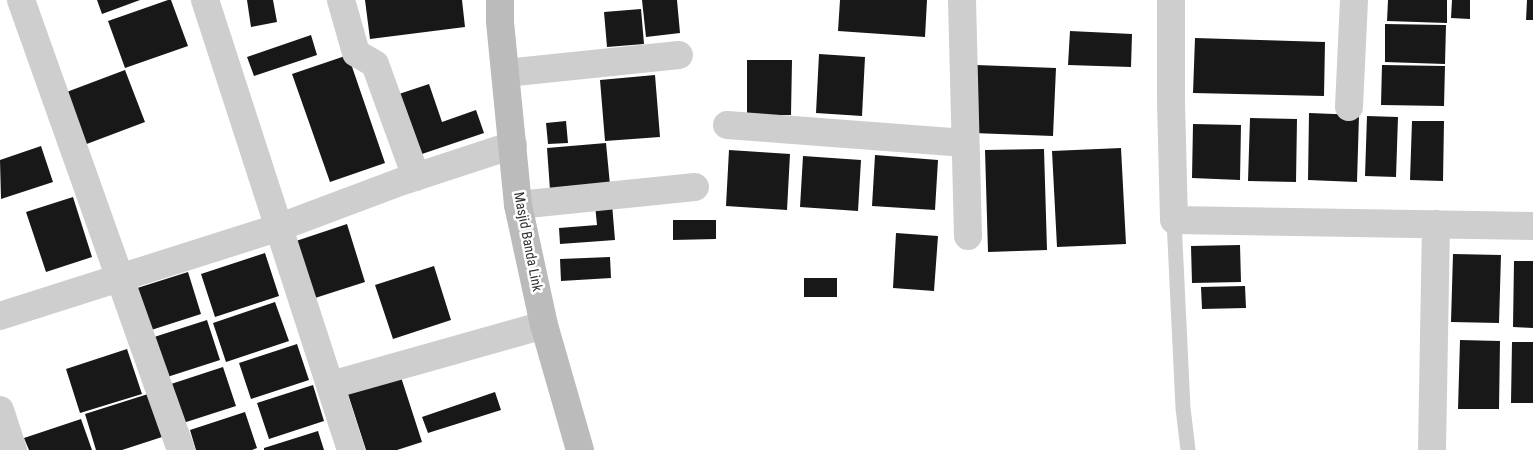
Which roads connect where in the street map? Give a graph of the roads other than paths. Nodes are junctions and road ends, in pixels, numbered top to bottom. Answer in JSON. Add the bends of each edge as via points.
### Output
{"nodes":[{"id":1,"x":20,"y":0,"type":"edge"},
{"id":2,"x":205,"y":0,"type":"edge"},
{"id":3,"x":341,"y":0,"type":"edge"},
{"id":4,"x":500,"y":0,"type":"edge"},
{"id":5,"x":962,"y":0,"type":"edge"},
{"id":6,"x":1171,"y":0,"type":"edge"},
{"id":7,"x":1354,"y":0,"type":"edge"},
{"id":8,"x":679,"y":55,"type":"dead end"},
{"id":9,"x":506,"y":73,"type":"junction"},
{"id":10,"x":1349,"y":107,"type":"dead end"},
{"id":11,"x":727,"y":125,"type":"dead end"},
{"id":12,"x":965,"y":143,"type":"junction"},
{"id":13,"x":513,"y":145,"type":"junction"},
{"id":14,"x":416,"y":177,"type":"junction"},
{"id":15,"x":695,"y":187,"type":"dead end"},
{"id":16,"x":518,"y":205,"type":"junction"},
{"id":17,"x":1174,"y":220,"type":"junction"},
{"id":18,"x":1436,"y":224,"type":"junction"},
{"id":19,"x":1533,"y":226,"type":"edge"},
{"id":20,"x":280,"y":227,"type":"junction"},
{"id":21,"x":968,"y":236,"type":"dead end"},
{"id":22,"x":120,"y":277,"type":"junction"},
{"id":23,"x":0,"y":316,"type":"edge"},
{"id":24,"x":544,"y":325,"type":"junction"},
{"id":25,"x":331,"y":386,"type":"junction"},
{"id":26,"x":0,"y":410,"type":"edge"},
{"id":27,"x":13,"y":450,"type":"edge"},
{"id":28,"x":181,"y":450,"type":"edge"},
{"id":29,"x":351,"y":450,"type":"edge"},
{"id":30,"x":580,"y":450,"type":"edge"},
{"id":31,"x":1188,"y":450,"type":"edge"},
{"id":32,"x":1432,"y":450,"type":"edge"}],
"edges":[{"from":1,"to":22,"type":"street"},
{"from":2,"to":20,"type":"street"},
{"from":3,"to":14,"type":"street","via":[[356,53],[375,64]]},
{"from":4,"to":9,"type":"main road","name":"Masjid Banda Link"},
{"from":5,"to":12,"type":"street"},
{"from":6,"to":17,"type":"street"},
{"from":7,"to":10,"type":"street"},
{"from":8,"to":9,"type":"street"},
{"from":9,"to":13,"type":"main road","name":"Masjid Banda Link"},
{"from":11,"to":12,"type":"street"},
{"from":12,"to":21,"type":"street"},
{"from":13,"to":14,"type":"street"},
{"from":13,"to":16,"type":"main road","name":"Masjid Banda Link"},
{"from":14,"to":20,"type":"street"},
{"from":15,"to":16,"type":"street"},
{"from":16,"to":24,"type":"main road","name":"Masjid Banda Link"},
{"from":17,"to":18,"type":"street"},
{"from":17,"to":31,"type":"lane"},
{"from":18,"to":19,"type":"street"},
{"from":18,"to":32,"type":"street"},
{"from":20,"to":22,"type":"street"},
{"from":20,"to":25,"type":"street"},
{"from":22,"to":23,"type":"street"},
{"from":22,"to":28,"type":"street"},
{"from":24,"to":25,"type":"street"},
{"from":24,"to":30,"type":"main road","name":"Masjid Banda Link"},
{"from":25,"to":29,"type":"street"},
{"from":26,"to":27,"type":"street"}]}
